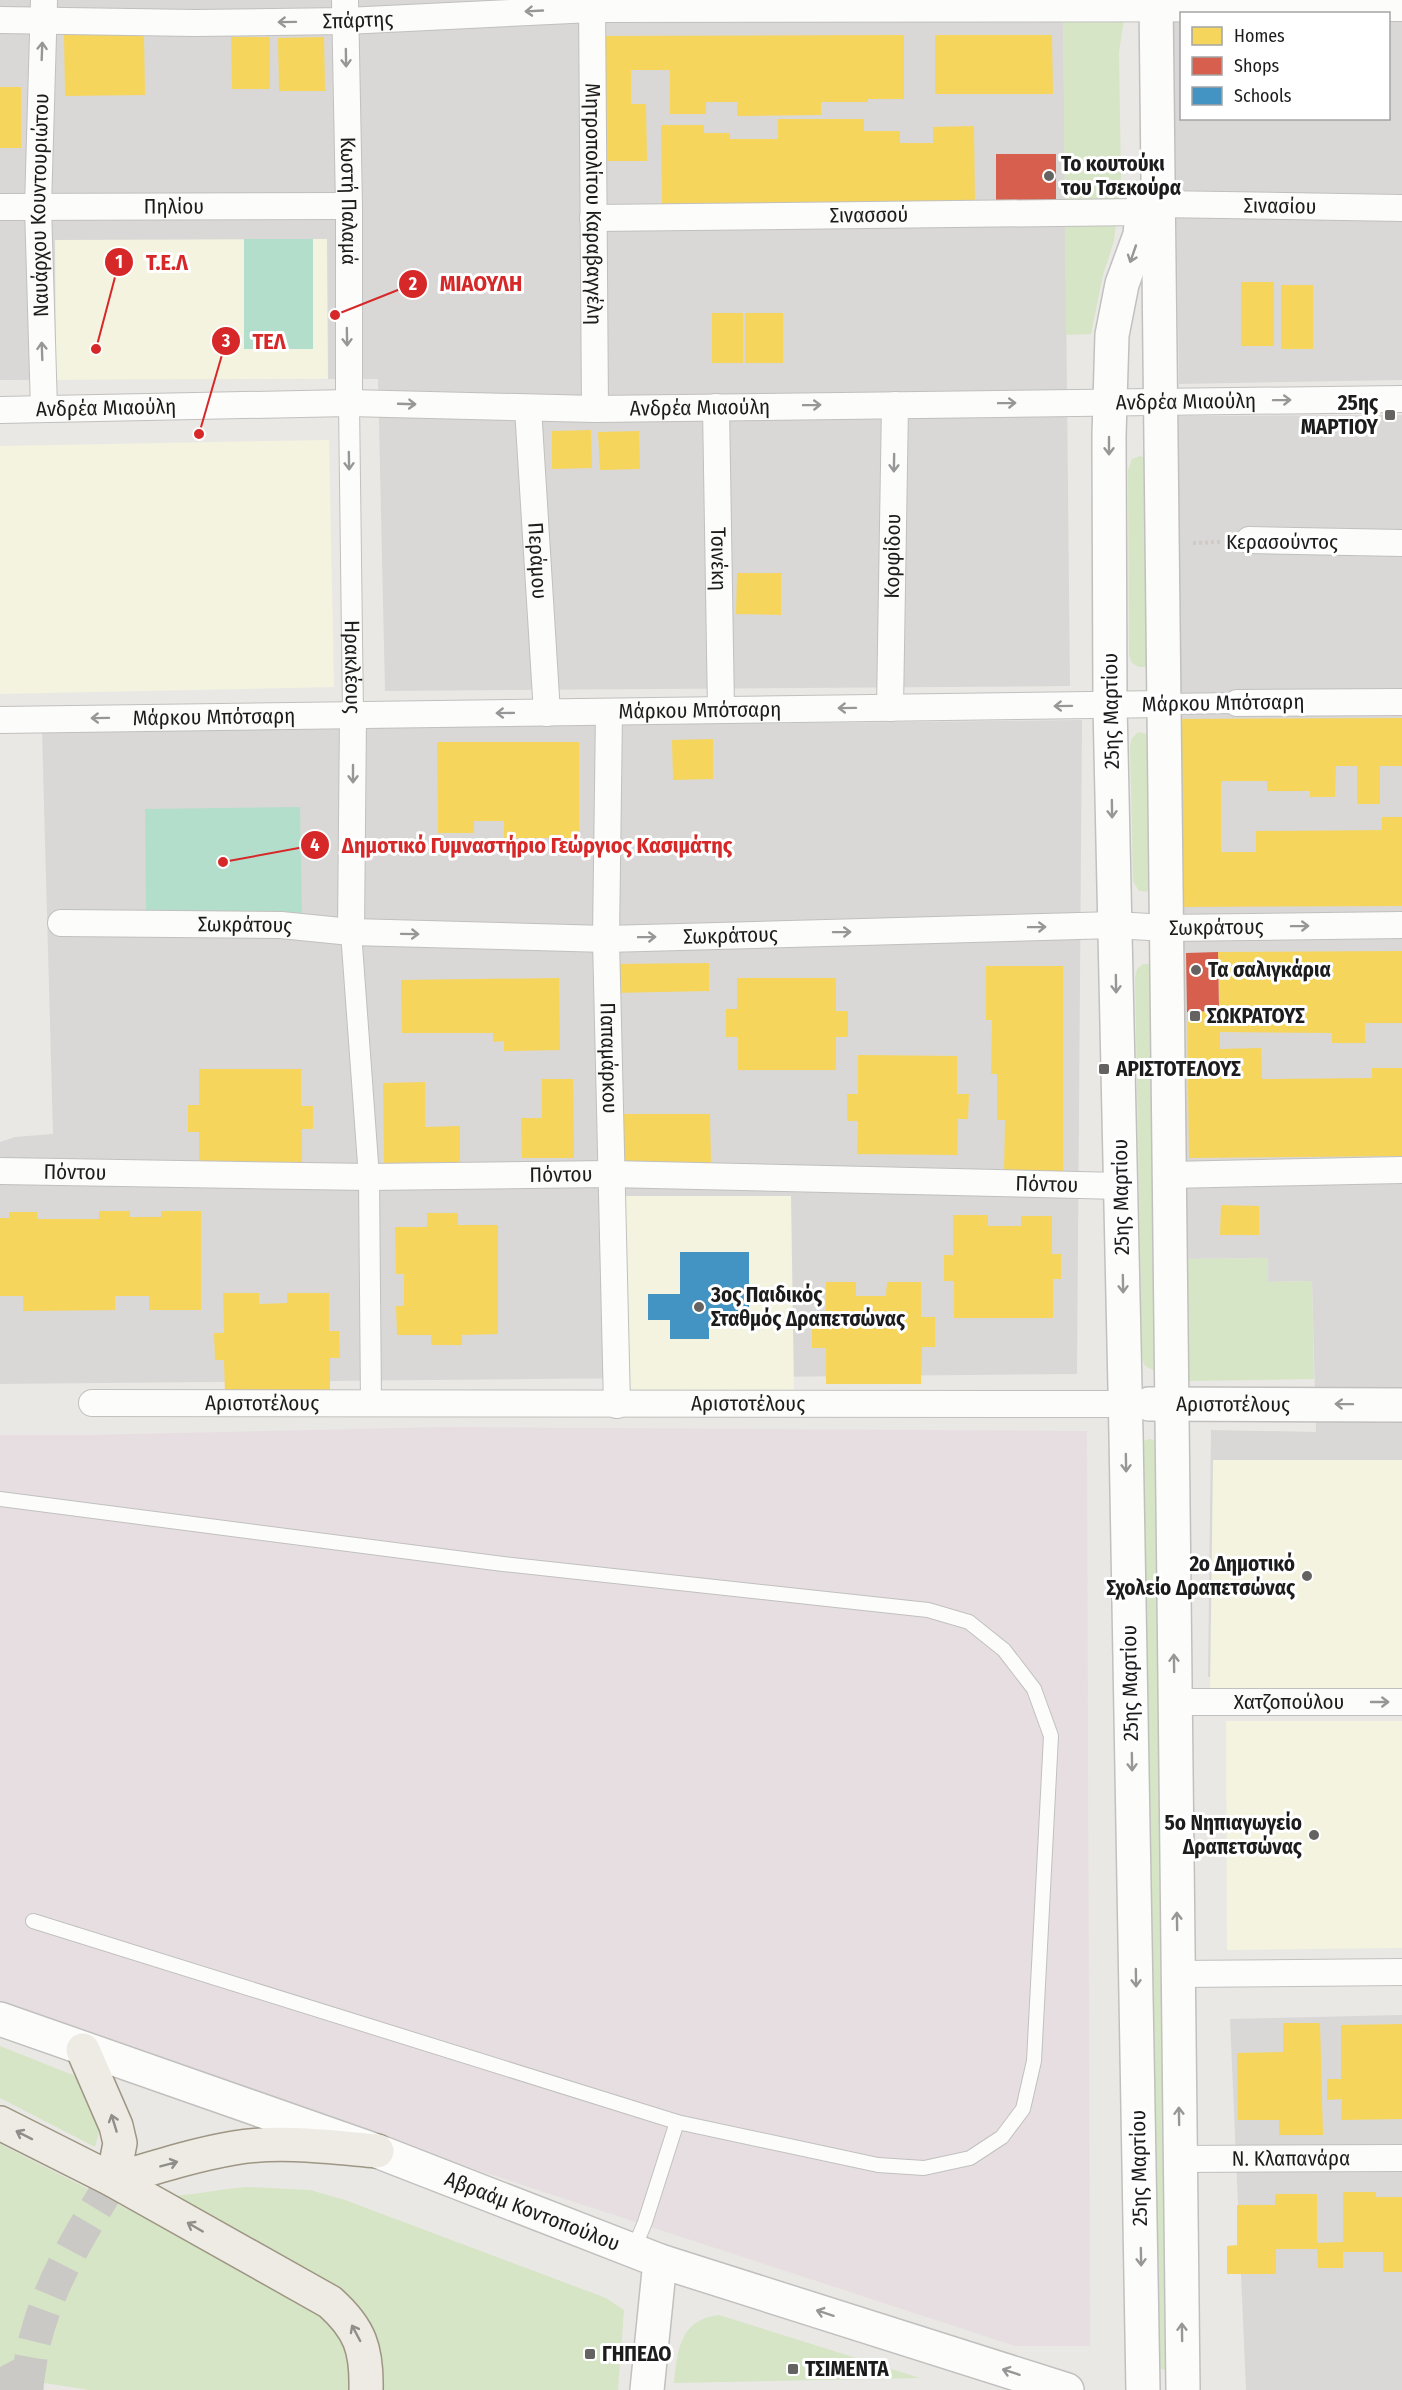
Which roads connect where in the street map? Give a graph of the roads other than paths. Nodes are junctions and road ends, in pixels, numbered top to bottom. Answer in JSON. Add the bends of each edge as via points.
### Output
{"nodes":[{"id":1,"x":592,"y":4,"type":"edge"},
{"id":2,"x":1156,"y":5,"type":"edge"},
{"id":3,"x":1402,"y":8,"type":"edge"},
{"id":4,"x":44,"y":10,"type":"edge"},
{"id":5,"x":345,"y":10,"type":"edge"},
{"id":6,"x":0,"y":20,"type":"edge"},
{"id":7,"x":349,"y":206,"type":"junction"},
{"id":8,"x":0,"y":207,"type":"edge"},
{"id":9,"x":38,"y":207,"type":"junction"},
{"id":10,"x":1151,"y":208,"type":"junction"},
{"id":11,"x":1402,"y":208,"type":"edge"},
{"id":12,"x":593,"y":218,"type":"junction"},
{"id":13,"x":1402,"y":399,"type":"edge"},
{"id":14,"x":1160,"y":402,"type":"junction"},
{"id":15,"x":349,"y":403,"type":"junction"},
{"id":16,"x":1109,"y":403,"type":"junction"},
{"id":17,"x":895,"y":405,"type":"junction"},
{"id":18,"x":716,"y":407,"type":"junction"},
{"id":19,"x":528,"y":408,"type":"junction"},
{"id":20,"x":44,"y":409,"type":"junction"},
{"id":21,"x":595,"y":409,"type":"junction"},
{"id":22,"x":0,"y":410,"type":"edge"},
{"id":23,"x":1249,"y":540,"type":"road end"},
{"id":24,"x":1402,"y":543,"type":"edge"},
{"id":25,"x":1402,"y":702,"type":"edge"},
{"id":26,"x":1237,"y":703,"type":"joint"},
{"id":27,"x":1164,"y":704,"type":"junction"},
{"id":28,"x":1110,"y":705,"type":"junction"},
{"id":29,"x":890,"y":708,"type":"junction"},
{"id":30,"x":721,"y":710,"type":"junction"},
{"id":31,"x":609,"y":712,"type":"junction"},
{"id":32,"x":547,"y":713,"type":"junction"},
{"id":33,"x":353,"y":715,"type":"junction"},
{"id":34,"x":0,"y":720,"type":"edge"},
{"id":35,"x":61,"y":923,"type":"dead end"},
{"id":36,"x":1402,"y":925,"type":"edge"},
{"id":37,"x":1115,"y":926,"type":"junction"},
{"id":38,"x":1166,"y":928,"type":"junction"},
{"id":39,"x":351,"y":932,"type":"junction"},
{"id":40,"x":606,"y":939,"type":"junction"},
{"id":41,"x":1402,"y":1170,"type":"edge"},
{"id":42,"x":0,"y":1171,"type":"edge"},
{"id":43,"x":610,"y":1174,"type":"junction"},
{"id":44,"x":1169,"y":1175,"type":"junction"},
{"id":45,"x":369,"y":1177,"type":"junction"},
{"id":46,"x":1121,"y":1186,"type":"junction"},
{"id":47,"x":92,"y":1403,"type":"dead end"},
{"id":48,"x":371,"y":1404,"type":"junction"},
{"id":49,"x":1125,"y":1404,"type":"junction"},
{"id":50,"x":1172,"y":1404,"type":"junction"},
{"id":51,"x":616,"y":1405,"type":"junction"},
{"id":52,"x":1402,"y":1405,"type":"edge"},
{"id":53,"x":0,"y":1499,"type":"edge"},
{"id":54,"x":1175,"y":1702,"type":"junction"},
{"id":55,"x":1402,"y":1702,"type":"edge"},
{"id":56,"x":33,"y":1921,"type":"dead end"},
{"id":57,"x":1402,"y":1972,"type":"edge"},
{"id":58,"x":1178,"y":1974,"type":"junction"},
{"id":59,"x":0,"y":2019,"type":"edge"},
{"id":60,"x":83,"y":2049,"type":"junction"},
{"id":61,"x":677,"y":2122,"type":"junction"},
{"id":62,"x":0,"y":2123,"type":"edge"},
{"id":63,"x":377,"y":2151,"type":"junction"},
{"id":64,"x":1402,"y":2158,"type":"edge"},
{"id":65,"x":1180,"y":2159,"type":"junction"},
{"id":66,"x":113,"y":2180,"type":"junction"},
{"id":67,"x":647,"y":2256,"type":"junction"},
{"id":68,"x":366,"y":2390,"type":"edge"},
{"id":69,"x":647,"y":2390,"type":"edge"},
{"id":70,"x":1066,"y":2390,"type":"edge"},
{"id":71,"x":1143,"y":2390,"type":"edge"},
{"id":72,"x":1183,"y":2390,"type":"edge"}],
"edges":[{"from":1,"to":2,"type":"street","name":"Σπάρτης"},
{"from":1,"to":5,"type":"street","name":"Σπάρτης","one_way":true},
{"from":1,"to":12,"type":"street","name":"Μητροπολίτου Καραβαγγέλη"},
{"from":2,"to":3,"type":"street","name":"Σπάρτης"},
{"from":2,"to":10,"type":"street","name":"25ης Μαρτίου","via":[[1144,54]]},
{"from":5,"to":4,"type":"street","name":"Σπάρτης","one_way":true,"via":[[195,23]]},
{"from":4,"to":6,"type":"street","name":"Σπάρτης"},
{"from":9,"to":4,"type":"street","name":"Ναυάρχου Κουντουριώτου","one_way":true},
{"from":5,"to":7,"type":"street","name":"Κωστή Παλαμά","one_way":true},
{"from":7,"to":9,"type":"street","name":"Πηλίου"},
{"from":7,"to":15,"type":"street","name":"Κωστή Παλαμά","one_way":true},
{"from":8,"to":9,"type":"street","name":"Πηλίου"},
{"from":20,"to":9,"type":"street","name":"Ναυάρχου Κουντουριώτου","one_way":true},
{"from":10,"to":11,"type":"street","name":"Σινασίου"},
{"from":10,"to":12,"type":"street","name":"Σινασσού"},
{"from":10,"to":14,"type":"street","name":"25ης Μαρτίου"},
{"from":10,"to":16,"type":"street","name":"25ης Μαρτίου","one_way":true,"via":[[1117,307]]},
{"from":12,"to":21,"type":"street","name":"Μητροπολίτου Καραβαγγέλη"},
{"from":14,"to":13,"type":"street","name":"Ανδρέα Μιαούλη","one_way":true},
{"from":14,"to":16,"type":"street","name":"Ανδρέα Μιαούλη"},
{"from":14,"to":27,"type":"street","name":"25ης Μαρτίου"},
{"from":15,"to":19,"type":"street","name":"Ανδρέα Μιαούλη","one_way":true},
{"from":15,"to":20,"type":"street","name":"Ανδρέα Μιαούλη"},
{"from":15,"to":33,"type":"street","name":"Ηρακλέους","one_way":true},
{"from":17,"to":16,"type":"street","name":"Ανδρέα Μιαούλη","one_way":true},
{"from":16,"to":28,"type":"street","name":"25ης Μαρτίου","one_way":true},
{"from":18,"to":17,"type":"street","name":"Ανδρέα Μιαούλη","one_way":true},
{"from":17,"to":29,"type":"street","name":"Κορφίδου","one_way":true},
{"from":18,"to":21,"type":"street","name":"Ανδρέα Μιαούλη"},
{"from":18,"to":30,"type":"street","name":"Τσινέκη"},
{"from":19,"to":21,"type":"street","name":"Ανδρέα Μιαούλη"},
{"from":19,"to":32,"type":"street","name":"Περάμου"},
{"from":20,"to":22,"type":"street","name":"Ανδρέα Μιαούλη"},
{"from":23,"to":24,"type":"street","name":"Κερασούντος"},
{"from":25,"to":26,"type":"street","name":"Μάρκου Μπότσαρη"},
{"from":26,"to":27,"type":"street","name":"Μάρκου Μπότσαρη"},
{"from":27,"to":28,"type":"street","name":"Μάρκου Μπότσαρη"},
{"from":27,"to":38,"type":"street","name":"25ης Μαρτίου"},
{"from":28,"to":29,"type":"street","name":"Μάρκου Μπότσαρη","one_way":true},
{"from":28,"to":37,"type":"street","name":"25ης Μαρτίου","one_way":true},
{"from":29,"to":30,"type":"street","name":"Μάρκου Μπότσαρη","one_way":true},
{"from":30,"to":31,"type":"street","name":"Μάρκου Μπότσαρη"},
{"from":31,"to":32,"type":"street","name":"Μάρκου Μπότσαρη"},
{"from":31,"to":40,"type":"street","name":"Παπαμάρκου"},
{"from":32,"to":33,"type":"street","name":"Μάρκου Μπότσαρη","one_way":true},
{"from":33,"to":34,"type":"street","name":"Μάρκου Μπότσαρη","one_way":true},
{"from":33,"to":39,"type":"street","name":"Ηρακλέους","one_way":true},
{"from":35,"to":39,"type":"street","name":"Σωκράτους","via":[[281,925]]},
{"from":38,"to":36,"type":"street","name":"Σωκράτους","one_way":true},
{"from":37,"to":38,"type":"street","name":"Σωκράτους"},
{"from":40,"to":37,"type":"street","name":"Σωκράτους","one_way":true},
{"from":37,"to":46,"type":"street","name":"25ης Μαρτίου","one_way":true},
{"from":38,"to":44,"type":"street","name":"25ης Μαρτίου"},
{"from":39,"to":40,"type":"street","name":"Σωκράτους","one_way":true},
{"from":39,"to":45,"type":"street"},
{"from":40,"to":43,"type":"street","name":"Παπαμάρκου"},
{"from":41,"to":44,"type":"street"},
{"from":42,"to":45,"type":"street","name":"Πόντου"},
{"from":43,"to":45,"type":"street","name":"Πόντου"},
{"from":43,"to":46,"type":"street","name":"Πόντου"},
{"from":43,"to":51,"type":"street","name":"Παπαμάρκου"},
{"from":44,"to":50,"type":"street","name":"25ης Μαρτίου"},
{"from":45,"to":48,"type":"street"},
{"from":46,"to":49,"type":"street","name":"25ης Μαρτίου","one_way":true},
{"from":47,"to":48,"type":"street","name":"Αριστοτέλους"},
{"from":48,"to":51,"type":"street","name":"Αριστοτέλους"},
{"from":49,"to":50,"type":"street","name":"Αριστοτέλους"},
{"from":49,"to":51,"type":"street","name":"Αριστοτέλους"},
{"from":49,"to":71,"type":"street","name":"25ης Μαρτίου","one_way":true},
{"from":52,"to":50,"type":"street","name":"Αριστοτέλους","one_way":true},
{"from":54,"to":50,"type":"street","name":"25ης Μαρτίου","one_way":true},
{"from":53,"to":61,"type":"lane","via":[[503,1564],[928,1610],[969,1622],[1004,1650],[1034,1689],[1051,1736],[1034,2061],[1023,2109],[1002,2137],[970,2158],[924,2168],[878,2165]]},
{"from":54,"to":55,"type":"street","name":"Χατζοπούλου","one_way":true},
{"from":58,"to":54,"type":"street","name":"25ης Μαρτίου","one_way":true},
{"from":56,"to":61,"type":"lane"},
{"from":57,"to":58,"type":"street"},
{"from":65,"to":58,"type":"street","name":"25ης Μαρτίου","one_way":true},
{"from":59,"to":60,"type":"street","name":"Αβραάμ Κοντοπούλου"},
{"from":60,"to":63,"type":"street","name":"Αβραάμ Κοντοπούλου"},
{"from":66,"to":60,"type":"main road","one_way":true,"via":[[120,2143]]},
{"from":61,"to":67,"type":"lane","via":[[645,2222]]},
{"from":66,"to":62,"type":"main road","one_way":true},
{"from":66,"to":63,"type":"main road","one_way":true,"via":[[235,2148],[301,2145]]},
{"from":63,"to":67,"type":"street","name":"Αβραάμ Κοντοπούλου"},
{"from":64,"to":65,"type":"street","name":"Ν. Κλαπανάρα"},
{"from":72,"to":65,"type":"street","name":"25ης Μαρτίου","one_way":true},
{"from":68,"to":66,"type":"main road","one_way":true,"via":[[366,2365],[359,2337],[347,2317],[330,2302]]},
{"from":67,"to":69,"type":"street"},
{"from":70,"to":67,"type":"street","name":"Αβραάμ Κοντοπούλου","one_way":true}]}
